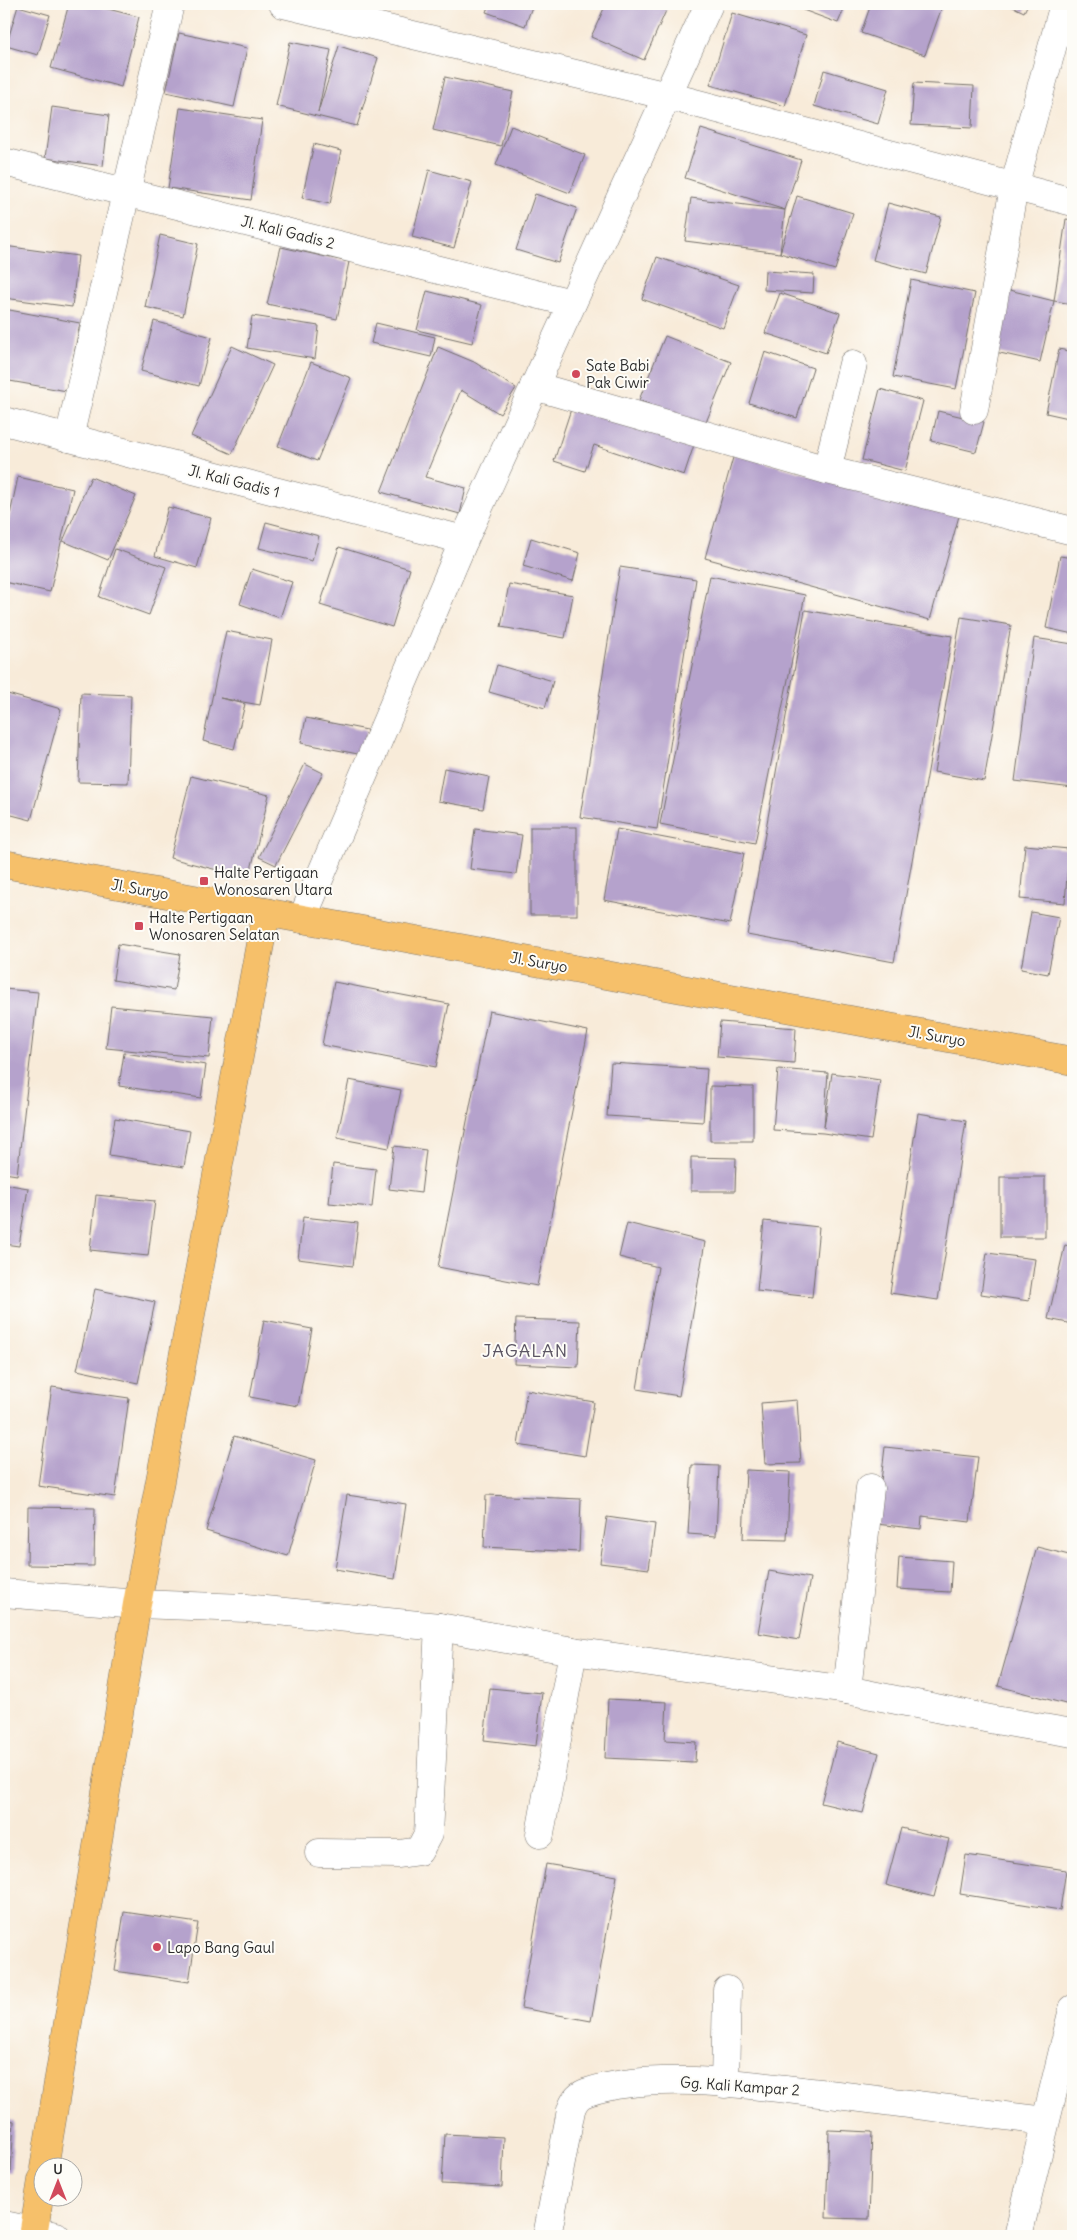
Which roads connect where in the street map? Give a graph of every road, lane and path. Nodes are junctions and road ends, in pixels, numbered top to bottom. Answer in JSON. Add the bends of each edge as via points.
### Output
{"nodes":[{"id":1,"x":170,"y":4,"type":"edge"},
{"id":2,"x":283,"y":4,"type":"edge"},
{"id":3,"x":709,"y":4,"type":"edge"},
{"id":4,"x":1064,"y":4,"type":"edge"},
{"id":5,"x":668,"y":96,"type":"junction"},
{"id":6,"x":4,"y":162,"type":"edge"},
{"id":7,"x":1014,"y":187,"type":"junction"},
{"id":8,"x":126,"y":192,"type":"junction"},
{"id":9,"x":1073,"y":202,"type":"edge"},
{"id":10,"x":572,"y":303,"type":"junction"},
{"id":11,"x":853,"y":364,"type":"dead end"},
{"id":12,"x":534,"y":386,"type":"junction"},
{"id":13,"x":974,"y":410,"type":"dead end"},
{"id":14,"x":4,"y":421,"type":"edge"},
{"id":15,"x":69,"y":438,"type":"junction"},
{"id":16,"x":827,"y":470,"type":"junction"},
{"id":17,"x":1073,"y":531,"type":"edge"},
{"id":18,"x":464,"y":540,"type":"junction"},
{"id":19,"x":4,"y":864,"type":"edge"},
{"id":20,"x":266,"y":912,"type":"junction"},
{"id":21,"x":302,"y":919,"type":"junction"},
{"id":22,"x":1073,"y":1061,"type":"edge"},
{"id":23,"x":870,"y":1488,"type":"dead end"},
{"id":24,"x":4,"y":1593,"type":"edge"},
{"id":25,"x":137,"y":1604,"type":"junction"},
{"id":26,"x":439,"y":1627,"type":"junction"},
{"id":27,"x":574,"y":1651,"type":"junction"},
{"id":28,"x":847,"y":1690,"type":"junction"},
{"id":29,"x":1073,"y":1733,"type":"edge"},
{"id":30,"x":540,"y":1834,"type":"dead end"},
{"id":31,"x":319,"y":1853,"type":"dead end"},
{"id":32,"x":727,"y":1990,"type":"dead end"},
{"id":33,"x":1072,"y":2015,"type":"edge"},
{"id":34,"x":725,"y":2084,"type":"junction"},
{"id":35,"x":1045,"y":2121,"type":"junction"},
{"id":36,"x":46,"y":2158,"type":"edge"},
{"id":37,"x":41,"y":2208,"type":"edge"},
{"id":38,"x":4,"y":2225,"type":"edge"},
{"id":39,"x":41,"y":2235,"type":"edge"},
{"id":40,"x":547,"y":2236,"type":"edge"},
{"id":41,"x":1018,"y":2236,"type":"edge"}],
"edges":[{"from":1,"to":8,"type":"street"},
{"from":2,"to":5,"type":"street"},
{"from":3,"to":5,"type":"street"},
{"from":4,"to":7,"type":"street"},
{"from":5,"to":7,"type":"street"},
{"from":5,"to":10,"type":"street"},
{"from":6,"to":8,"type":"street","name":"Jl. Kali Gadis 2"},
{"from":7,"to":9,"type":"street"},
{"from":7,"to":13,"type":"street"},
{"from":8,"to":10,"type":"street","name":"Jl. Kali Gadis 2"},
{"from":8,"to":15,"type":"street"},
{"from":10,"to":12,"type":"street"},
{"from":11,"to":16,"type":"street"},
{"from":12,"to":16,"type":"street"},
{"from":12,"to":18,"type":"street"},
{"from":14,"to":15,"type":"street","name":"Jl. Kali Gadis 1"},
{"from":15,"to":18,"type":"street","name":"Jl. Kali Gadis 1"},
{"from":16,"to":17,"type":"street"},
{"from":18,"to":21,"type":"street"},
{"from":19,"to":20,"type":"main road","name":"Jl. Suryo"},
{"from":20,"to":21,"type":"main road","name":"Jl. Suryo"},
{"from":20,"to":25,"type":"main road"},
{"from":21,"to":22,"type":"main road","name":"Jl. Suryo"},
{"from":23,"to":28,"type":"street"},
{"from":24,"to":25,"type":"street"},
{"from":25,"to":26,"type":"street","via":[[246,1608]]},
{"from":25,"to":36,"type":"main road"},
{"from":26,"to":27,"type":"street"},
{"from":26,"to":31,"type":"street","via":[[428,1834],[418,1851],[399,1854]]},
{"from":27,"to":28,"type":"street"},
{"from":27,"to":30,"type":"street"},
{"from":28,"to":29,"type":"street"},
{"from":32,"to":34,"type":"street"},
{"from":33,"to":35,"type":"street"},
{"from":34,"to":35,"type":"street","name":"Gg. Kali Kampar 2"},
{"from":34,"to":40,"type":"street","name":"Gg. Kali Kampar 2","via":[[637,2083],[586,2092],[575,2099]]},
{"from":35,"to":41,"type":"street"},
{"from":37,"to":39,"type":"main road"},
{"from":38,"to":39,"type":"street"}]}
